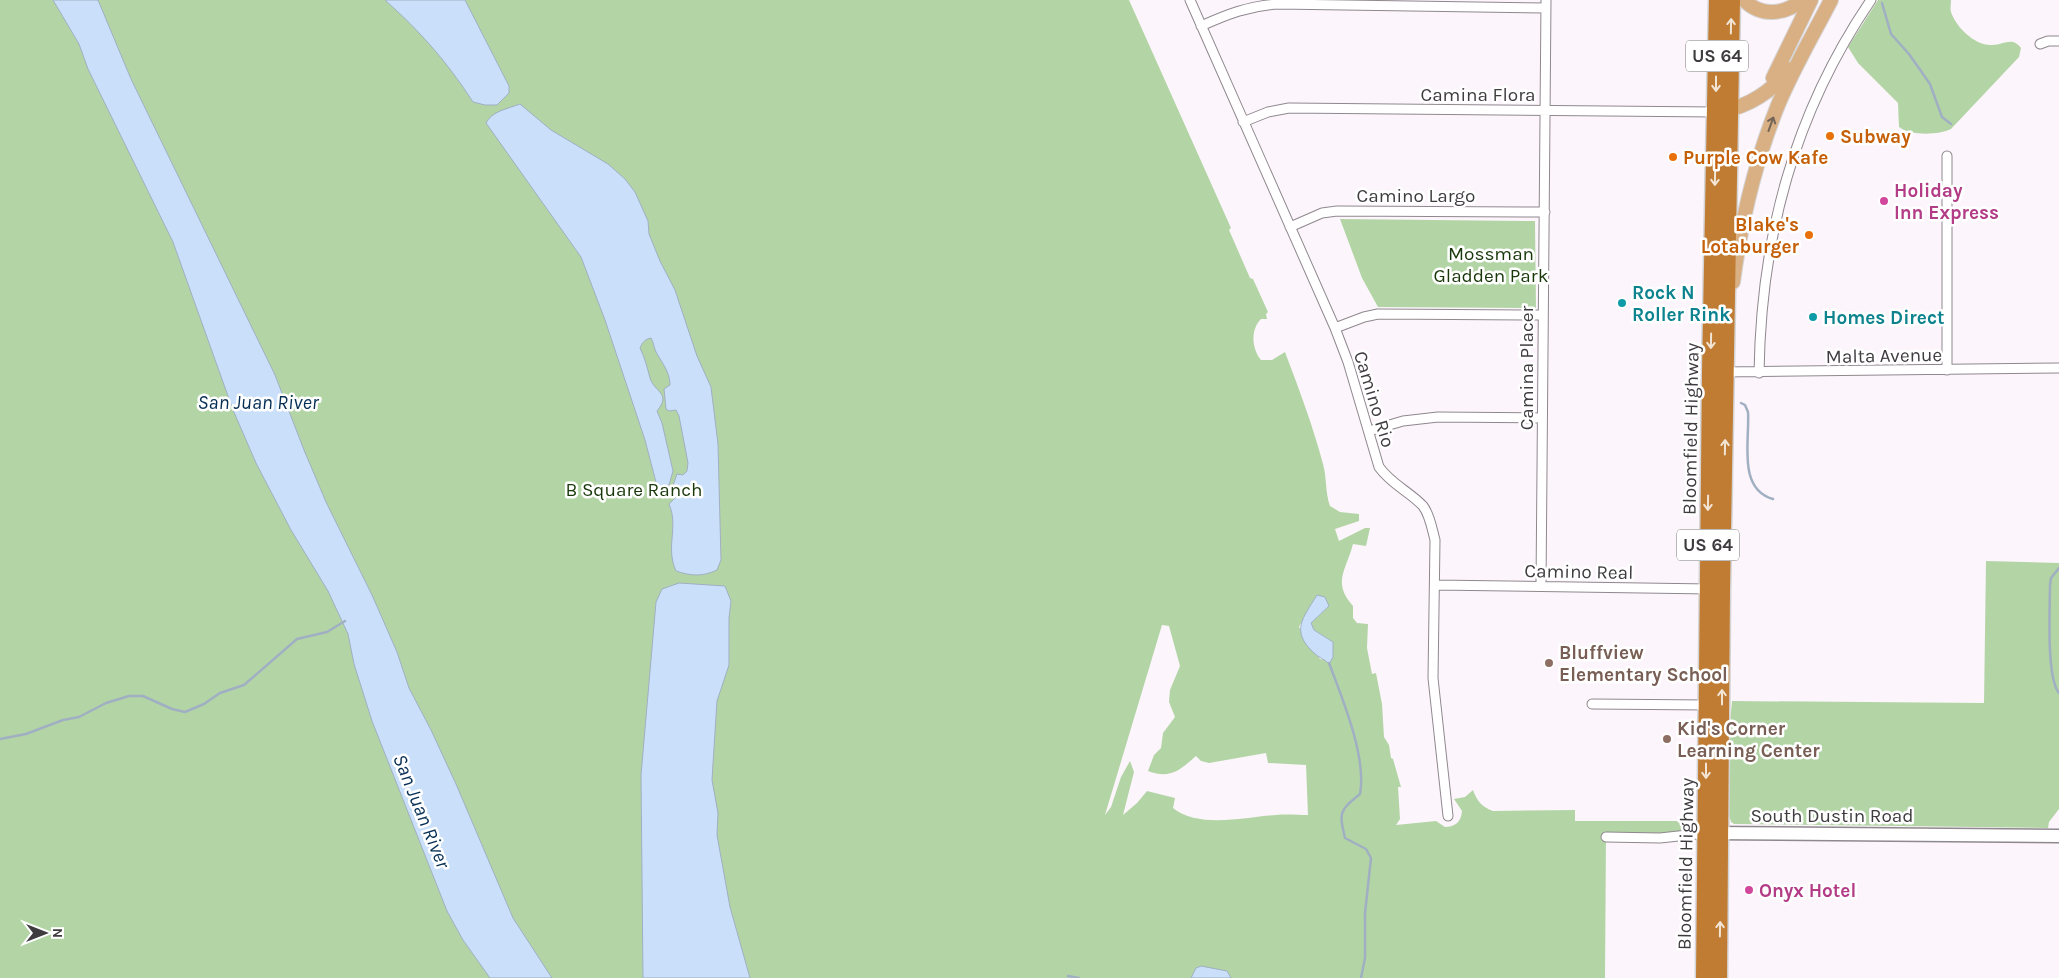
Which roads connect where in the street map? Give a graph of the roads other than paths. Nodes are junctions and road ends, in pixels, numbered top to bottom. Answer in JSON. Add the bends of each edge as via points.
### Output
{"nodes":[{"id":1,"x":1190,"y":0,"type":"edge"},
{"id":2,"x":1717,"y":0,"type":"edge"},
{"id":3,"x":1732,"y":0,"type":"edge"},
{"id":4,"x":1744,"y":0,"type":"edge"},
{"id":5,"x":1802,"y":0,"type":"edge"},
{"id":6,"x":1811,"y":0,"type":"edge"},
{"id":7,"x":1830,"y":0,"type":"edge"},
{"id":8,"x":1871,"y":0,"type":"edge"},
{"id":9,"x":1546,"y":4,"type":"edge"},
{"id":10,"x":1201,"y":26,"type":"junction"},
{"id":11,"x":2059,"y":41,"type":"edge"},
{"id":12,"x":2040,"y":44,"type":"dead end"},
{"id":13,"x":1763,"y":94,"type":"junction"},
{"id":14,"x":1546,"y":110,"type":"junction"},
{"id":15,"x":1723,"y":111,"type":"junction"},
{"id":16,"x":1243,"y":122,"type":"junction"},
{"id":17,"x":1947,"y":156,"type":"dead end"},
{"id":18,"x":1545,"y":212,"type":"junction"},
{"id":19,"x":1290,"y":227,"type":"junction"},
{"id":20,"x":1542,"y":315,"type":"junction"},
{"id":21,"x":1727,"y":325,"type":"junction"},
{"id":22,"x":1335,"y":328,"type":"junction"},
{"id":23,"x":2059,"y":368,"type":"edge"},
{"id":24,"x":1947,"y":370,"type":"junction"},
{"id":25,"x":1718,"y":372,"type":"junction"},
{"id":26,"x":1759,"y":372,"type":"junction"},
{"id":27,"x":1542,"y":418,"type":"junction"},
{"id":28,"x":1369,"y":431,"type":"junction"},
{"id":29,"x":1435,"y":585,"type":"junction"},
{"id":30,"x":1541,"y":586,"type":"junction"},
{"id":31,"x":1715,"y":589,"type":"junction"},
{"id":32,"x":1592,"y":704,"type":"dead end"},
{"id":33,"x":1707,"y":705,"type":"junction"},
{"id":34,"x":1448,"y":816,"type":"dead end"},
{"id":35,"x":1714,"y":833,"type":"junction"},
{"id":36,"x":2059,"y":836,"type":"edge"},
{"id":37,"x":1606,"y":837,"type":"dead end"},
{"id":38,"x":1704,"y":978,"type":"edge"},
{"id":39,"x":1719,"y":978,"type":"edge"}],
"edges":[{"from":1,"to":10,"type":"street","name":"Camino Rio"},
{"from":2,"to":15,"type":"highway","name":"Bloomfield Highway","number":"US 64","one_way":true},
{"from":15,"to":3,"type":"highway","name":"Bloomfield Highway","number":"US 64","one_way":true},
{"from":4,"to":5,"type":"main road","via":[[1757,9],[1772,12],[1788,9]]},
{"from":6,"to":13,"type":"main road"},
{"from":7,"to":13,"type":"main road","via":[[1784,75]]},
{"from":21,"to":7,"type":"main road","one_way":true,"via":[[1745,214],[1764,144],[1787,86]]},
{"from":8,"to":26,"type":"street","via":[[1820,90],[1788,171],[1767,260]]},
{"from":9,"to":10,"type":"street","via":[[1257,5],[1235,10]]},
{"from":9,"to":14,"type":"street","name":"Camina Placer"},
{"from":10,"to":16,"type":"street","name":"Camino Rio"},
{"from":11,"to":12,"type":"street"},
{"from":13,"to":15,"type":"main road","via":[[1738,108]]},
{"from":14,"to":15,"type":"street","name":"Camina Flora"},
{"from":14,"to":16,"type":"street","name":"Camina Flora","via":[[1289,108]]},
{"from":14,"to":18,"type":"street","name":"Camina Placer"},
{"from":15,"to":21,"type":"highway","name":"Bloomfield Highway","number":"US 64"},
{"from":15,"to":25,"type":"highway","name":"Bloomfield Highway","number":"US 64","one_way":true},
{"from":16,"to":19,"type":"street","name":"Camino Rio"},
{"from":17,"to":24,"type":"street"},
{"from":18,"to":19,"type":"street","name":"Camino Largo","via":[[1337,211],[1322,213]]},
{"from":18,"to":20,"type":"street","name":"Camina Placer"},
{"from":19,"to":22,"type":"street","name":"Camino Rio"},
{"from":20,"to":22,"type":"street","via":[[1385,314],[1364,317]]},
{"from":20,"to":27,"type":"street","name":"Camina Placer"},
{"from":21,"to":25,"type":"highway","name":"Bloomfield Highway","number":"US 64"},
{"from":22,"to":28,"type":"street","name":"Camino Rio"},
{"from":23,"to":24,"type":"street","name":"Malta Avenue"},
{"from":24,"to":26,"type":"street","name":"Malta Avenue"},
{"from":25,"to":26,"type":"street","name":"Malta Avenue"},
{"from":25,"to":31,"type":"highway","name":"Bloomfield Highway","number":"US 64"},
{"from":27,"to":28,"type":"street","via":[[1438,417],[1403,421]]},
{"from":27,"to":30,"type":"street","name":"Camina Placer"},
{"from":28,"to":29,"type":"street","name":"Camino Rio","via":[[1378,467],[1424,508],[1431,523],[1435,540]]},
{"from":29,"to":30,"type":"street","name":"Camino Real"},
{"from":29,"to":34,"type":"street","name":"Camino Rio","via":[[1433,678]]},
{"from":30,"to":31,"type":"street","name":"Camino Real"},
{"from":31,"to":33,"type":"highway","name":"Bloomfield Highway","number":"US 64"},
{"from":35,"to":31,"type":"highway","name":"Bloomfield Highway","number":"US 64","one_way":true},
{"from":32,"to":33,"type":"street"},
{"from":33,"to":35,"type":"highway","name":"Bloomfield Highway","number":"US 64","one_way":true},
{"from":35,"to":36,"type":"street","name":"South Dustin Road"},
{"from":35,"to":37,"type":"street","name":"South Dustin Road","via":[[1660,838]]},
{"from":35,"to":38,"type":"highway","name":"Bloomfield Highway","number":"US 64"},
{"from":39,"to":35,"type":"highway","name":"Bloomfield Highway","number":"US 64","one_way":true}]}
